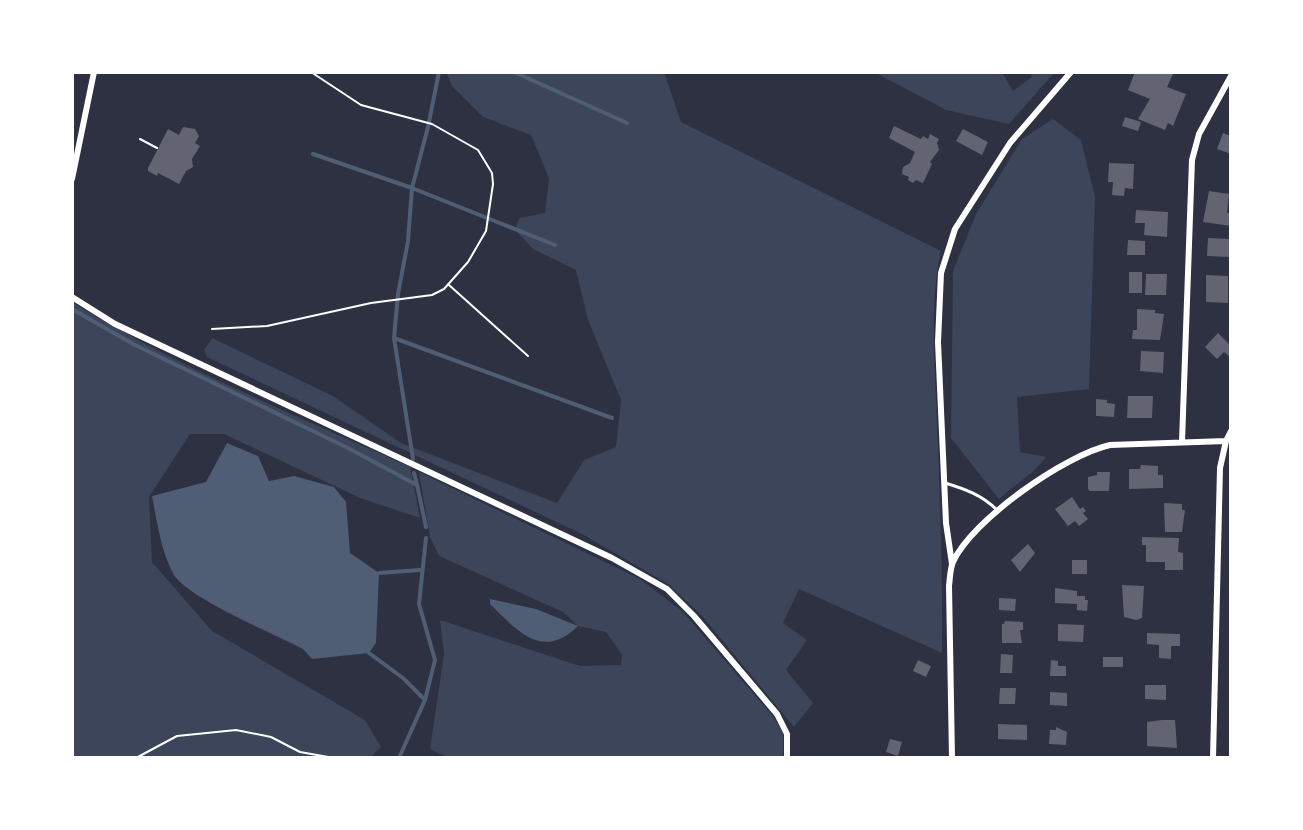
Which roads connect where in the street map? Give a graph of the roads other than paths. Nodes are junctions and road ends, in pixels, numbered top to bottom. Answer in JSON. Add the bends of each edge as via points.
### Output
{"nodes":[{"id":1,"x":94,"y":72,"type":"edge"},
{"id":2,"x":1071,"y":72,"type":"edge"},
{"id":3,"x":1231,"y":76,"type":"edge"},
{"id":4,"x":72,"y":179,"type":"edge"},
{"id":5,"x":72,"y":297,"type":"edge"},
{"id":6,"x":1231,"y":431,"type":"edge"},
{"id":7,"x":1226,"y":441,"type":"junction"},
{"id":8,"x":1182,"y":442,"type":"junction"},
{"id":9,"x":945,"y":483,"type":"junction"},
{"id":10,"x":999,"y":512,"type":"junction"},
{"id":11,"x":952,"y":564,"type":"junction"},
{"id":12,"x":787,"y":758,"type":"edge"},
{"id":13,"x":952,"y":758,"type":"edge"},
{"id":14,"x":1213,"y":758,"type":"edge"}],
"edges":[{"from":1,"to":4,"type":"street"},
{"from":2,"to":9,"type":"street","via":[[1010,143],[955,229],[941,273],[938,342]]},
{"from":3,"to":8,"type":"street","via":[[1199,134],[1192,160]]},
{"from":5,"to":12,"type":"street","via":[[115,324],[655,581],[694,616],[777,714],[787,734]]},
{"from":6,"to":7,"type":"street"},
{"from":7,"to":8,"type":"street"},
{"from":7,"to":14,"type":"street","via":[[1220,468]]},
{"from":8,"to":10,"type":"street","via":[[1087,451],[1039,479]]},
{"from":9,"to":10,"type":"lane","via":[[987,500]]},
{"from":9,"to":11,"type":"street"},
{"from":10,"to":11,"type":"street","via":[[966,542]]},
{"from":11,"to":13,"type":"street"}]}
